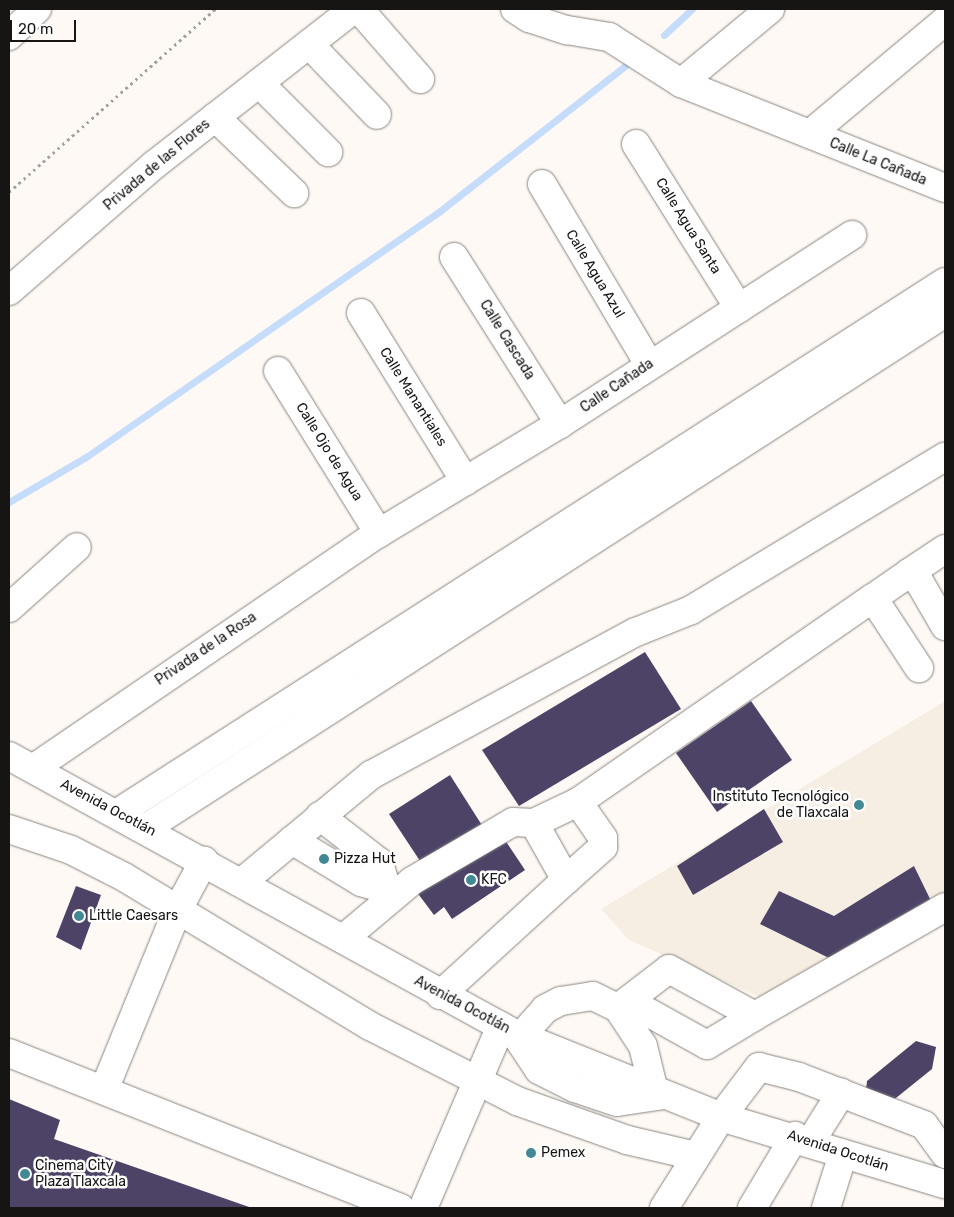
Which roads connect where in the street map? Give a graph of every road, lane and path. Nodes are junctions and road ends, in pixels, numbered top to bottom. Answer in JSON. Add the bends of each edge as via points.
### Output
{"nodes":[{"id":1,"x":37,"y":9,"type":"edge"},
{"id":2,"x":215,"y":9,"type":"edge"},
{"id":3,"x":354,"y":9,"type":"edge"},
{"id":4,"x":359,"y":9,"type":"edge"},
{"id":5,"x":515,"y":9,"type":"edge"},
{"id":6,"x":770,"y":9,"type":"edge"},
{"id":7,"x":945,"y":21,"type":"edge"},
{"id":8,"x":9,"y":36,"type":"edge"},
{"id":9,"x":309,"y":44,"type":"junction"},
{"id":10,"x":420,"y":79,"type":"dead end"},
{"id":11,"x":259,"y":83,"type":"junction"},
{"id":12,"x":681,"y":83,"type":"junction"},
{"id":13,"x":377,"y":115,"type":"dead end"},
{"id":14,"x":215,"y":117,"type":"junction"},
{"id":15,"x":810,"y":134,"type":"junction"},
{"id":16,"x":636,"y":144,"type":"dead end"},
{"id":17,"x":328,"y":152,"type":"dead end"},
{"id":18,"x":542,"y":184,"type":"dead end"},
{"id":19,"x":945,"y":188,"type":"edge"},
{"id":20,"x":9,"y":192,"type":"edge"},
{"id":21,"x":294,"y":193,"type":"dead end"},
{"id":22,"x":852,"y":235,"type":"dead end"},
{"id":23,"x":454,"y":257,"type":"dead end"},
{"id":24,"x":945,"y":282,"type":"edge"},
{"id":25,"x":9,"y":291,"type":"edge"},
{"id":26,"x":739,"y":308,"type":"junction"},
{"id":27,"x":361,"y":313,"type":"dead end"},
{"id":28,"x":945,"y":313,"type":"edge"},
{"id":29,"x":649,"y":364,"type":"junction"},
{"id":30,"x":278,"y":371,"type":"dead end"},
{"id":31,"x":560,"y":424,"type":"junction"},
{"id":32,"x":945,"y":457,"type":"edge"},
{"id":33,"x":465,"y":481,"type":"junction"},
{"id":34,"x":380,"y":533,"type":"junction"},
{"id":35,"x":77,"y":547,"type":"dead end"},
{"id":36,"x":945,"y":549,"type":"edge"},
{"id":37,"x":910,"y":573,"type":"junction"},
{"id":38,"x":873,"y":598,"type":"junction"},
{"id":39,"x":9,"y":608,"type":"edge"},
{"id":40,"x":945,"y":626,"type":"edge"},
{"id":41,"x":918,"y":668,"type":"dead end"},
{"id":42,"x":9,"y":756,"type":"edge"},
{"id":43,"x":34,"y":768,"type":"junction"},
{"id":44,"x":578,"y":802,"type":"junction"},
{"id":45,"x":116,"y":814,"type":"junction"},
{"id":46,"x":320,"y":816,"type":"junction"},
{"id":47,"x":534,"y":823,"type":"junction"},
{"id":48,"x":146,"y":828,"type":"junction"},
{"id":49,"x":9,"y":829,"type":"edge"},
{"id":50,"x":292,"y":840,"type":"junction"},
{"id":51,"x":204,"y":861,"type":"junction"},
{"id":52,"x":566,"y":880,"type":"junction"},
{"id":53,"x":242,"y":882,"type":"junction"},
{"id":54,"x":945,"y":907,"type":"edge"},
{"id":55,"x":178,"y":909,"type":"junction"},
{"id":56,"x":343,"y":939,"type":"junction"},
{"id":57,"x":440,"y":994,"type":"junction"},
{"id":58,"x":623,"y":1004,"type":"junction"},
{"id":59,"x":755,"y":1016,"type":"junction"},
{"id":60,"x":512,"y":1032,"type":"junction"},
{"id":61,"x":9,"y":1053,"type":"edge"},
{"id":62,"x":476,"y":1080,"type":"junction"},
{"id":63,"x":104,"y":1090,"type":"junction"},
{"id":64,"x":659,"y":1093,"type":"junction"},
{"id":65,"x":841,"y":1093,"type":"junction"},
{"id":66,"x":721,"y":1117,"type":"junction"},
{"id":67,"x":803,"y":1139,"type":"junction"},
{"id":68,"x":843,"y":1154,"type":"junction"},
{"id":69,"x":945,"y":1154,"type":"edge"},
{"id":70,"x":695,"y":1156,"type":"junction"},
{"id":71,"x":945,"y":1184,"type":"edge"},
{"id":72,"x":400,"y":1208,"type":"edge"},
{"id":73,"x":424,"y":1208,"type":"edge"},
{"id":74,"x":664,"y":1208,"type":"edge"},
{"id":75,"x":752,"y":1208,"type":"edge"},
{"id":76,"x":826,"y":1208,"type":"edge"}],
"edges":[{"from":1,"to":8,"type":"street"},
{"from":2,"to":20,"type":"path"},
{"from":3,"to":9,"type":"street","name":"Privada de las Flores"},
{"from":4,"to":10,"type":"street"},
{"from":5,"to":12,"type":"street","name":"Calle La Cañada","via":[[558,27],[609,37]]},
{"from":6,"to":12,"type":"street"},
{"from":7,"to":15,"type":"street"},
{"from":9,"to":11,"type":"street","name":"Privada de las Flores"},
{"from":9,"to":13,"type":"street"},
{"from":11,"to":14,"type":"street","name":"Privada de las Flores"},
{"from":11,"to":17,"type":"street"},
{"from":12,"to":15,"type":"street","name":"Calle La Cañada"},
{"from":14,"to":21,"type":"street"},
{"from":14,"to":25,"type":"street","name":"Privada de las Flores"},
{"from":15,"to":19,"type":"street","name":"Calle La Cañada","via":[[901,174]]},
{"from":16,"to":26,"type":"street","name":"Calle Agua Santa"},
{"from":18,"to":29,"type":"street","name":"Calle Agua Azul"},
{"from":22,"to":26,"type":"street","name":"Calle Cañada"},
{"from":23,"to":31,"type":"street","name":"Calle Cascada"},
{"from":24,"to":45,"type":"street"},
{"from":26,"to":29,"type":"street","name":"Calle Cañada"},
{"from":27,"to":33,"type":"street","name":"Calle Manantiales"},
{"from":28,"to":48,"type":"street"},
{"from":29,"to":31,"type":"street","name":"Calle Cañada"},
{"from":30,"to":34,"type":"street","name":"Calle Ojo de Agua"},
{"from":31,"to":33,"type":"street","name":"Calle Cañada"},
{"from":32,"to":46,"type":"street","via":[[691,610],[636,632],[370,775]]},
{"from":33,"to":34,"type":"street","name":"Calle Cañada"},
{"from":34,"to":43,"type":"street","name":"Privada de la Rosa"},
{"from":35,"to":39,"type":"street"},
{"from":36,"to":37,"type":"street"},
{"from":37,"to":38,"type":"street"},
{"from":37,"to":40,"type":"street","via":[[920,583]]},
{"from":38,"to":41,"type":"street"},
{"from":38,"to":44,"type":"street"},
{"from":42,"to":43,"type":"street","name":"Avenida Ocotlán"},
{"from":43,"to":45,"type":"street","name":"Avenida Ocotlán"},
{"from":44,"to":47,"type":"street"},
{"from":44,"to":52,"type":"street","via":[[603,838],[603,847]]},
{"from":45,"to":48,"type":"street","name":"Avenida Ocotlán"},
{"from":46,"to":50,"type":"street"},
{"from":46,"to":50,"type":"street","via":[[378,862],[383,878],[378,887],[361,882]]},
{"from":47,"to":52,"type":"street"},
{"from":47,"to":56,"type":"street","via":[[513,822],[412,881]]},
{"from":48,"to":51,"type":"street","name":"Avenida Ocotlán"},
{"from":49,"to":55,"type":"street","via":[[71,850]]},
{"from":50,"to":53,"type":"street"},
{"from":51,"to":53,"type":"street","name":"Avenida Ocotlán"},
{"from":51,"to":55,"type":"street"},
{"from":52,"to":57,"type":"street"},
{"from":53,"to":56,"type":"street","name":"Avenida Ocotlán"},
{"from":54,"to":59,"type":"street"},
{"from":55,"to":62,"type":"street","via":[[370,1026]]},
{"from":55,"to":63,"type":"street"},
{"from":56,"to":57,"type":"street","name":"Avenida Ocotlán"},
{"from":57,"to":60,"type":"street","name":"Avenida Ocotlán"},
{"from":58,"to":59,"type":"street","via":[[706,1045]]},
{"from":58,"to":59,"type":"street","via":[[669,969]]},
{"from":58,"to":60,"type":"street","via":[[593,996],[561,1001]]},
{"from":58,"to":64,"type":"street","via":[[643,1046]]},
{"from":60,"to":62,"type":"street"},
{"from":60,"to":64,"type":"street","via":[[539,1070],[575,1088],[617,1102]]},
{"from":61,"to":63,"type":"street"},
{"from":62,"to":70,"type":"street","via":[[517,1101],[594,1129]]},
{"from":62,"to":73,"type":"street"},
{"from":63,"to":72,"type":"street"},
{"from":64,"to":66,"type":"street","name":"Avenida Ocotlán"},
{"from":65,"to":66,"type":"street","via":[[759,1067]]},
{"from":65,"to":67,"type":"street"},
{"from":65,"to":69,"type":"street","via":[[924,1125]]},
{"from":66,"to":67,"type":"street","name":"Avenida Ocotlán"},
{"from":66,"to":70,"type":"street"},
{"from":67,"to":68,"type":"street","name":"Avenida Ocotlán"},
{"from":67,"to":75,"type":"street"},
{"from":68,"to":71,"type":"street","name":"Avenida Ocotlán"},
{"from":68,"to":76,"type":"street"},
{"from":70,"to":74,"type":"street"}]}
